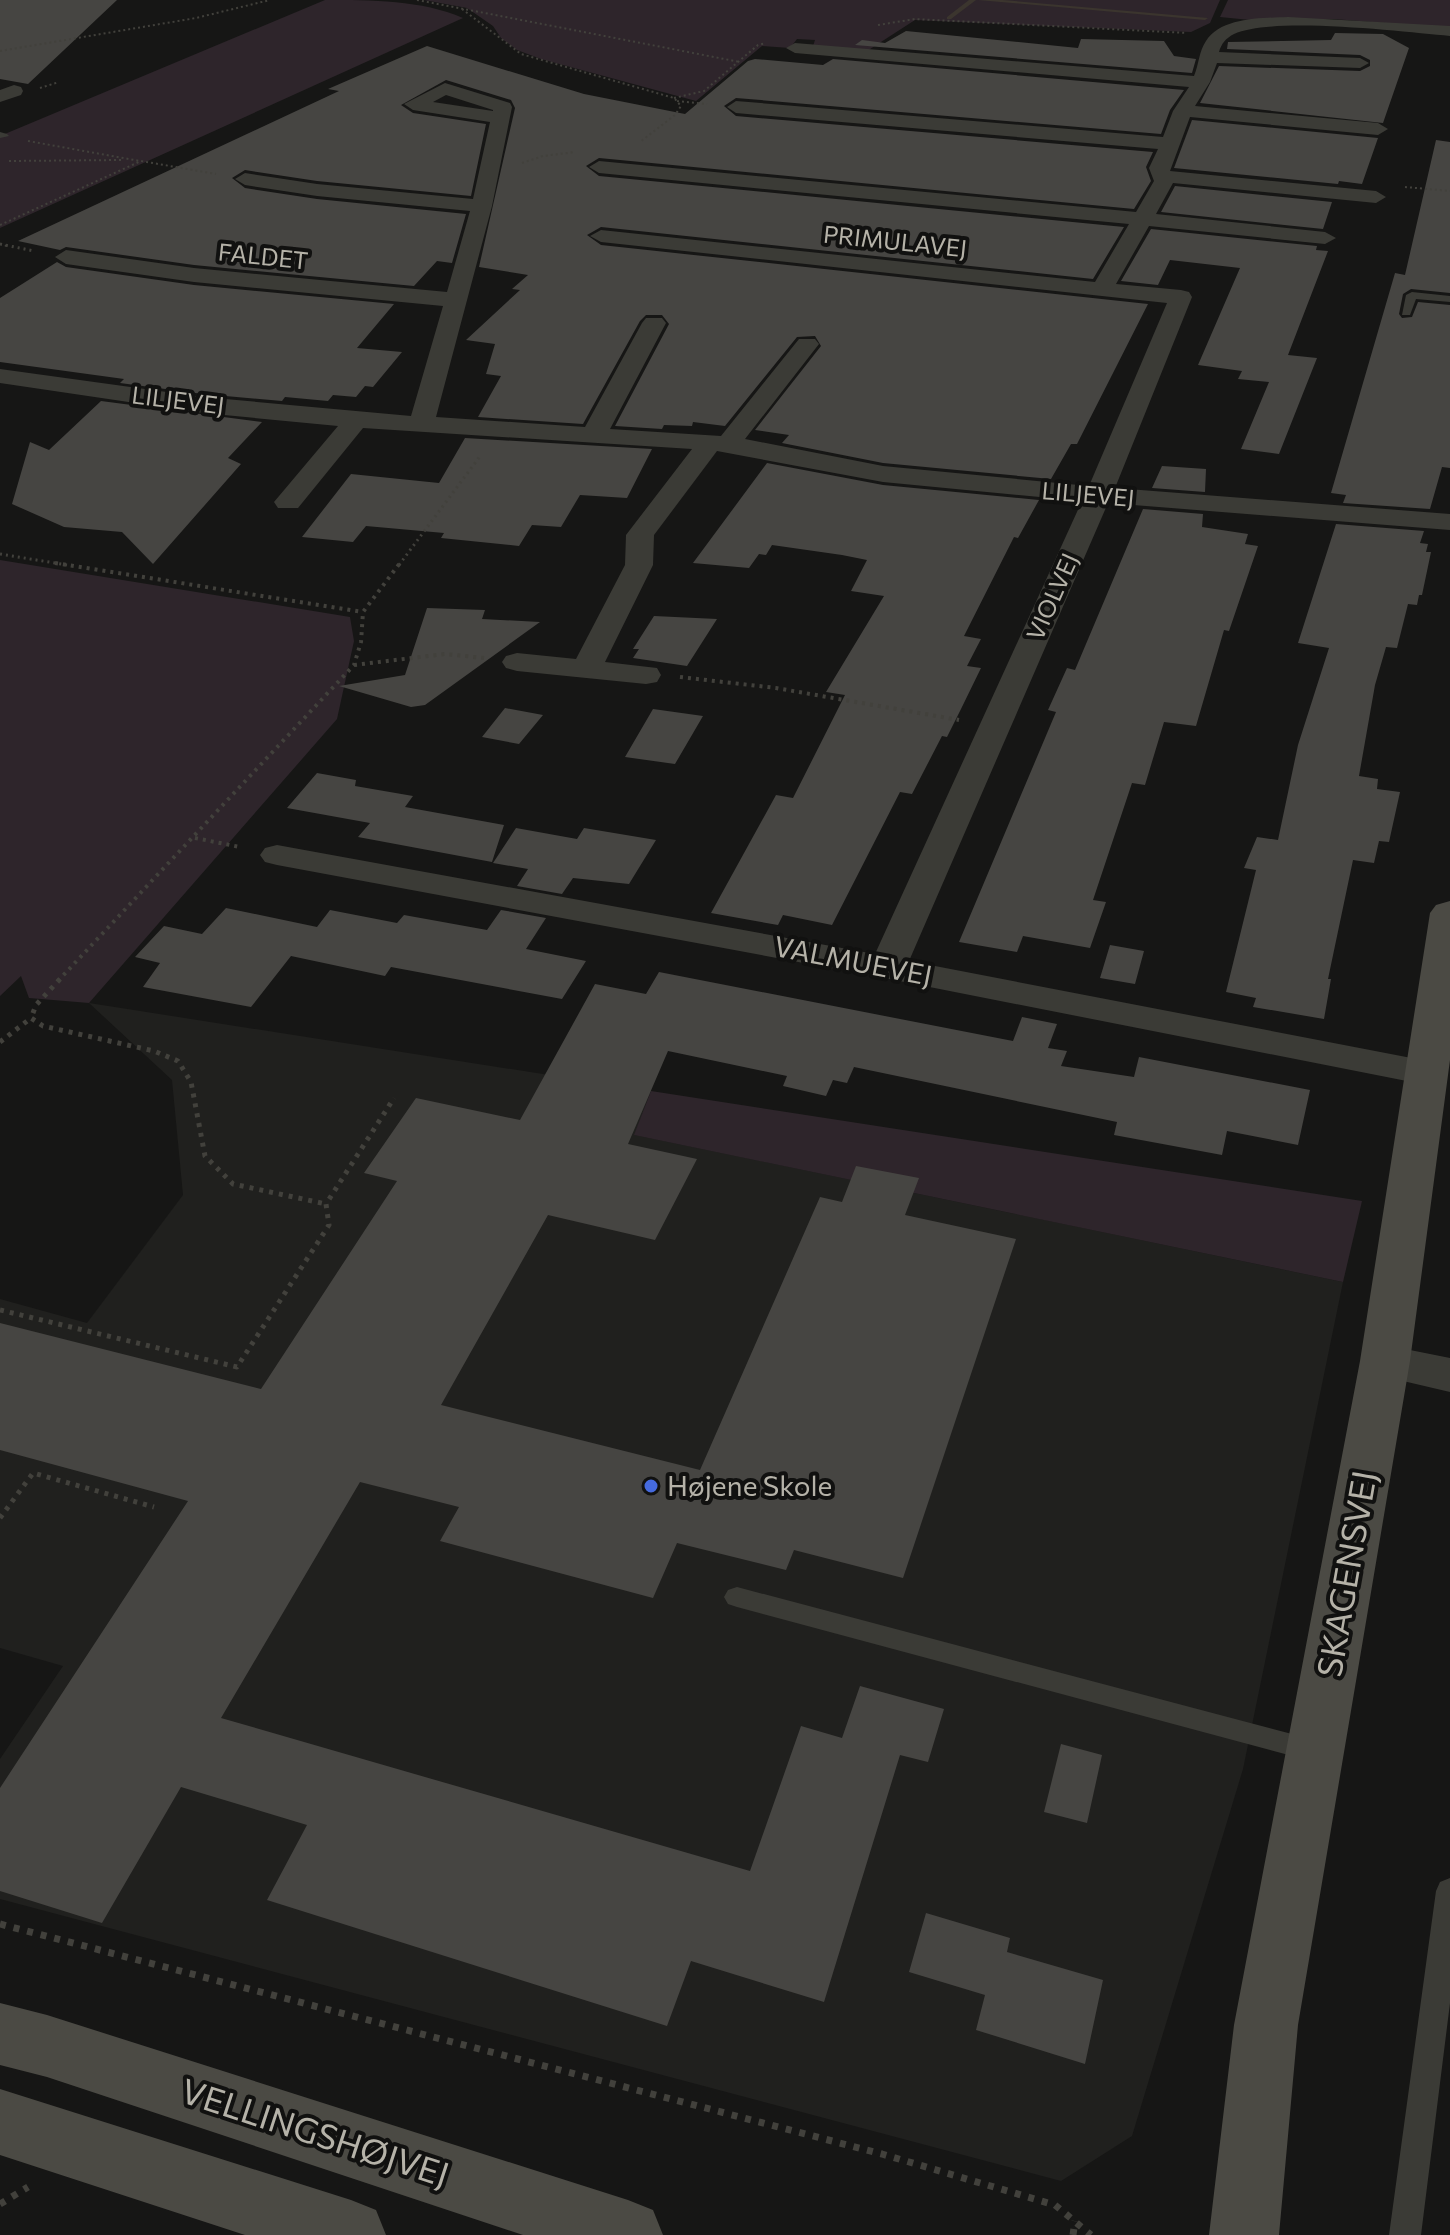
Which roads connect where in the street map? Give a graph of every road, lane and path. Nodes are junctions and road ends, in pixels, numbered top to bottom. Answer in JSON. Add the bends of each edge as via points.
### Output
{"nodes":[{"id":1,"x":270,"y":0,"type":"edge"},
{"id":2,"x":417,"y":0,"type":"edge"},
{"id":3,"x":462,"y":9,"type":"junction"},
{"id":4,"x":877,"y":25,"type":"dead end"},
{"id":5,"x":1450,"y":31,"type":"edge"},
{"id":6,"x":1212,"y":47,"type":"junction"},
{"id":7,"x":795,"y":48,"type":"dead end"},
{"id":8,"x":0,"y":51,"type":"edge"},
{"id":9,"x":1360,"y":63,"type":"dead end"},
{"id":10,"x":1201,"y":82,"type":"junction"},
{"id":11,"x":674,"y":98,"type":"junction"},
{"id":12,"x":736,"y":107,"type":"dead end"},
{"id":13,"x":1183,"y":111,"type":"junction"},
{"id":14,"x":500,"y":118,"type":"dead end"},
{"id":15,"x":1378,"y":129,"type":"dead end"},
{"id":16,"x":2,"y":136,"type":"edge"},
{"id":17,"x":1172,"y":144,"type":"junction"},
{"id":18,"x":629,"y":145,"type":"dead end"},
{"id":19,"x":583,"y":151,"type":"dead end"},
{"id":20,"x":133,"y":160,"type":"junction"},
{"id":21,"x":0,"y":161,"type":"edge"},
{"id":22,"x":141,"y":161,"type":"junction"},
{"id":23,"x":519,"y":166,"type":"dead end"},
{"id":24,"x":599,"y":167,"type":"dead end"},
{"id":25,"x":1162,"y":176,"type":"junction"},
{"id":26,"x":245,"y":179,"type":"joint"},
{"id":27,"x":1376,"y":197,"type":"dead end"},
{"id":28,"x":482,"y":206,"type":"junction"},
{"id":29,"x":1145,"y":219,"type":"junction"},
{"id":30,"x":0,"y":225,"type":"edge"},
{"id":31,"x":601,"y":236,"type":"dead end"},
{"id":32,"x":1325,"y":238,"type":"dead end"},
{"id":33,"x":66,"y":257,"type":"dead end"},
{"id":34,"x":1102,"y":290,"type":"junction"},
{"id":35,"x":1450,"y":299,"type":"edge"},
{"id":36,"x":456,"y":300,"type":"junction"},
{"id":37,"x":1406,"y":313,"type":"dead end"},
{"id":38,"x":654,"y":323,"type":"dead end"},
{"id":39,"x":807,"y":344,"type":"dead end"},
{"id":40,"x":0,"y":376,"type":"edge"},
{"id":41,"x":356,"y":420,"type":"junction"},
{"id":42,"x":421,"y":425,"type":"junction"},
{"id":43,"x":494,"y":429,"type":"junction"},
{"id":44,"x":593,"y":436,"type":"junction"},
{"id":45,"x":719,"y":444,"type":"junction"},
{"id":46,"x":1098,"y":496,"type":"junction"},
{"id":47,"x":288,"y":502,"type":"dead end"},
{"id":48,"x":1450,"y":522,"type":"edge"},
{"id":49,"x":0,"y":554,"type":"edge"},
{"id":50,"x":363,"y":612,"type":"junction"},
{"id":51,"x":517,"y":662,"type":"joint"},
{"id":52,"x":354,"y":665,"type":"junction"},
{"id":53,"x":586,"y":669,"type":"junction"},
{"id":54,"x":646,"y":675,"type":"joint"},
{"id":55,"x":995,"y":726,"type":"junction"},
{"id":56,"x":194,"y":838,"type":"junction"},
{"id":57,"x":277,"y":855,"type":"joint"},
{"id":58,"x":1450,"y":913,"type":"edge"},
{"id":59,"x":888,"y":967,"type":"junction"},
{"id":60,"x":31,"y":1018,"type":"junction"},
{"id":61,"x":0,"y":1042,"type":"edge"},
{"id":62,"x":1427,"y":1073,"type":"junction"},
{"id":63,"x":394,"y":1098,"type":"dead end"},
{"id":64,"x":326,"y":1204,"type":"junction"},
{"id":65,"x":0,"y":1310,"type":"edge"},
{"id":66,"x":1385,"y":1361,"type":"junction"},
{"id":67,"x":1450,"y":1375,"type":"edge"},
{"id":68,"x":154,"y":1507,"type":"dead end"},
{"id":69,"x":0,"y":1518,"type":"edge"},
{"id":70,"x":737,"y":1597,"type":"dead end"},
{"id":71,"x":1315,"y":1751,"type":"junction"},
{"id":72,"x":1450,"y":1891,"type":"edge"},
{"id":73,"x":0,"y":1924,"type":"edge"},
{"id":74,"x":0,"y":2034,"type":"edge"},
{"id":75,"x":0,"y":2122,"type":"edge"},
{"id":76,"x":34,"y":2181,"type":"dead end"},
{"id":77,"x":0,"y":2204,"type":"edge"},
{"id":78,"x":1075,"y":2221,"type":"junction"},
{"id":79,"x":351,"y":2235,"type":"edge"},
{"id":80,"x":628,"y":2235,"type":"edge"},
{"id":81,"x":1073,"y":2235,"type":"edge"},
{"id":82,"x":1091,"y":2235,"type":"edge"},
{"id":83,"x":1244,"y":2235,"type":"edge"},
{"id":84,"x":1405,"y":2235,"type":"edge"}],
"edges":[{"from":1,"to":8,"type":"path"},
{"from":2,"to":3,"type":"path"},
{"from":3,"to":11,"type":"path","via":[[521,54]]},
{"from":3,"to":11,"type":"path","via":[[740,62],[704,91]]},
{"from":4,"to":6,"type":"path","via":[[915,19],[1179,32]]},
{"from":5,"to":6,"type":"street","via":[[1274,22],[1235,28]]},
{"from":6,"to":9,"type":"street"},
{"from":6,"to":10,"type":"street"},
{"from":7,"to":10,"type":"street"},
{"from":10,"to":13,"type":"street"},
{"from":11,"to":18,"type":"path","via":[[681,106],[675,115]]},
{"from":12,"to":17,"type":"street"},
{"from":13,"to":15,"type":"street"},
{"from":13,"to":17,"type":"street"},
{"from":14,"to":28,"type":"street"},
{"from":16,"to":20,"type":"path"},
{"from":17,"to":25,"type":"street","via":[[1159,168]]},
{"from":19,"to":23,"type":"path","via":[[534,158]]},
{"from":20,"to":21,"type":"path"},
{"from":20,"to":22,"type":"path"},
{"from":22,"to":26,"type":"path"},
{"from":22,"to":30,"type":"path"},
{"from":24,"to":29,"type":"street","name":"PRIMULAVEJ"},
{"from":25,"to":27,"type":"street"},
{"from":25,"to":29,"type":"street"},
{"from":26,"to":28,"type":"street"},
{"from":28,"to":36,"type":"street"},
{"from":29,"to":32,"type":"street","name":"PRIMULAVEJ"},
{"from":29,"to":34,"type":"street"},
{"from":31,"to":34,"type":"street","name":"PRIMULAVEJ"},
{"from":33,"to":36,"type":"street","name":"FALDET"},
{"from":34,"to":46,"type":"street","name":"VIOLVEJ","via":[[1181,297]]},
{"from":35,"to":37,"type":"lane","via":[[1412,295]]},
{"from":36,"to":42,"type":"street"},
{"from":38,"to":44,"type":"street"},
{"from":39,"to":45,"type":"street"},
{"from":40,"to":41,"type":"street","name":"LILJEVEJ"},
{"from":41,"to":42,"type":"street","name":"LILJEVEJ"},
{"from":41,"to":47,"type":"street"},
{"from":42,"to":43,"type":"street","name":"LILJEVEJ"},
{"from":43,"to":44,"type":"street","name":"LILJEVEJ"},
{"from":43,"to":50,"type":"path","via":[[478,462]]},
{"from":44,"to":45,"type":"street","name":"LILJEVEJ"},
{"from":45,"to":46,"type":"street","name":"LILJEVEJ","via":[[883,474]]},
{"from":45,"to":53,"type":"street","via":[[640,535],[639,565]]},
{"from":46,"to":48,"type":"street","name":"LILJEVEJ"},
{"from":46,"to":55,"type":"street","name":"VIOLVEJ"},
{"from":49,"to":50,"type":"path"},
{"from":50,"to":52,"type":"path"},
{"from":51,"to":52,"type":"path","via":[[445,654]]},
{"from":51,"to":53,"type":"street"},
{"from":52,"to":56,"type":"path"},
{"from":53,"to":54,"type":"street"},
{"from":54,"to":55,"type":"path","via":[[776,688]]},
{"from":55,"to":59,"type":"street","name":"VIOLVEJ"},
{"from":56,"to":57,"type":"path"},
{"from":56,"to":60,"type":"path","via":[[36,1005]]},
{"from":57,"to":59,"type":"street","name":"VALMUEVEJ"},
{"from":58,"to":62,"type":"street","name":"SKAGENSVEJ"},
{"from":59,"to":62,"type":"street","name":"VALMUEVEJ"},
{"from":60,"to":61,"type":"path"},
{"from":60,"to":64,"type":"path","via":[[43,1026],[178,1061],[191,1082],[205,1156],[233,1184]]},
{"from":62,"to":66,"type":"street","name":"SKAGENSVEJ"},
{"from":63,"to":64,"type":"path"},
{"from":64,"to":65,"type":"path","via":[[329,1225],[237,1367]]},
{"from":66,"to":67,"type":"street"},
{"from":66,"to":71,"type":"street","name":"SKAGENSVEJ"},
{"from":68,"to":69,"type":"path","via":[[33,1473]]},
{"from":70,"to":71,"type":"lane"},
{"from":71,"to":83,"type":"street","name":"SKAGENSVEJ","via":[[1266,2025]]},
{"from":72,"to":84,"type":"lane"},
{"from":73,"to":78,"type":"path","via":[[882,2154],[1055,2205]]},
{"from":74,"to":80,"type":"street","name":"VELLINGSHØJVEJ"},
{"from":75,"to":79,"type":"street"},
{"from":76,"to":77,"type":"path"},
{"from":78,"to":81,"type":"path"},
{"from":78,"to":82,"type":"path"}]}
